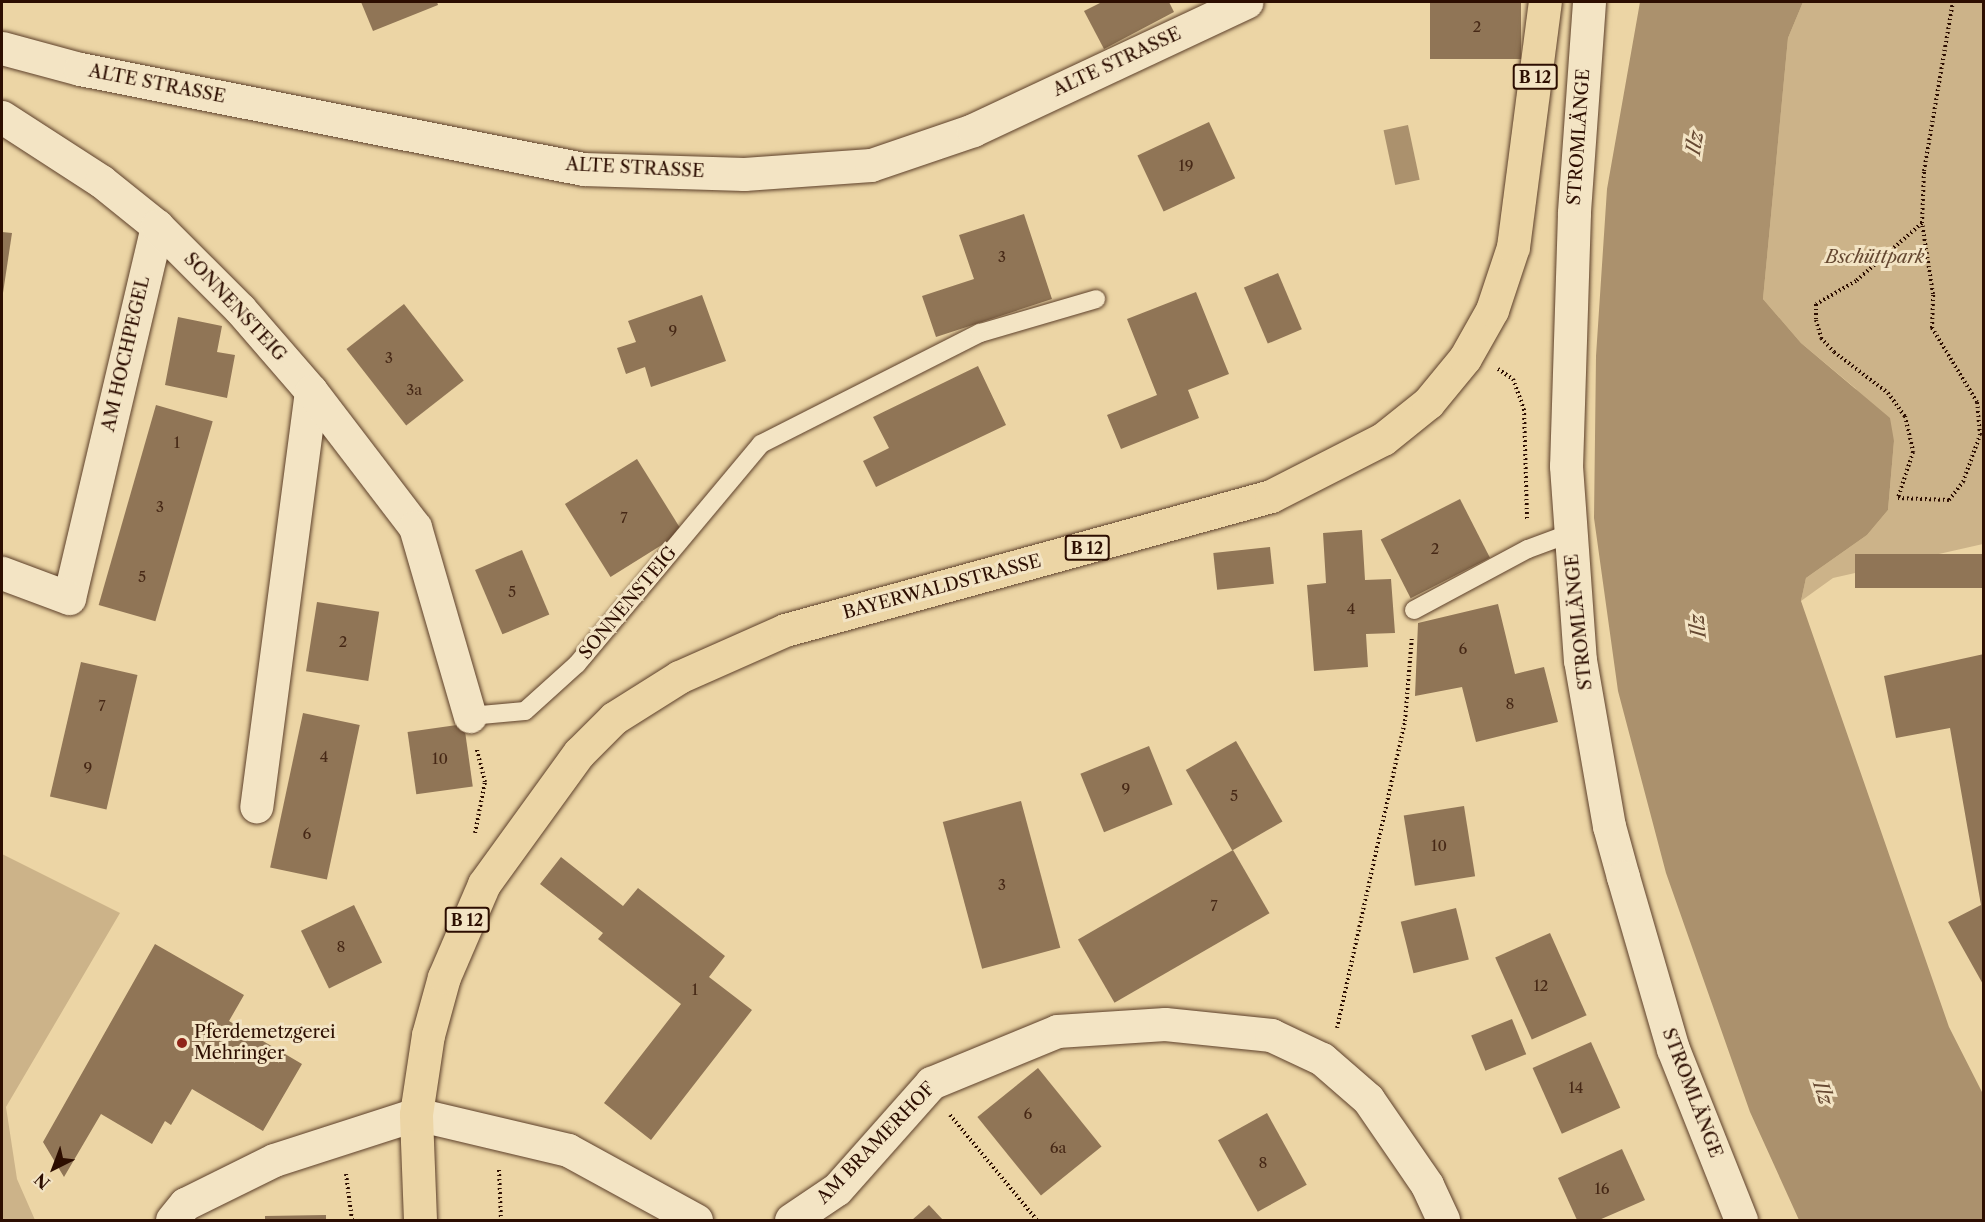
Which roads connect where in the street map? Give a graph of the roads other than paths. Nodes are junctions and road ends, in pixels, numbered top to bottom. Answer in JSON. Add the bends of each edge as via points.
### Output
{"nodes":[{"id":1,"x":1246,"y":2,"type":"edge"},
{"id":2,"x":1545,"y":2,"type":"edge"},
{"id":3,"x":1590,"y":2,"type":"edge"},
{"id":4,"x":2,"y":48,"type":"edge"},
{"id":5,"x":2,"y":117,"type":"edge"},
{"id":6,"x":157,"y":226,"type":"junction"},
{"id":7,"x":1096,"y":299,"type":"dead end"},
{"id":8,"x":310,"y":390,"type":"junction"},
{"id":9,"x":1570,"y":533,"type":"junction"},
{"id":10,"x":2,"y":573,"type":"edge"},
{"id":11,"x":1414,"y":610,"type":"road end"},
{"id":12,"x":470,"y":716,"type":"joint"},
{"id":13,"x":256,"y":807,"type":"dead end"},
{"id":14,"x":416,"y":1114,"type":"junction"},
{"id":15,"x":172,"y":1221,"type":"edge"},
{"id":16,"x":420,"y":1221,"type":"edge"},
{"id":17,"x":696,"y":1221,"type":"edge"},
{"id":18,"x":791,"y":1221,"type":"edge"},
{"id":19,"x":1443,"y":1221,"type":"edge"},
{"id":20,"x":1741,"y":1221,"type":"edge"}],
"edges":[{"from":1,"to":4,"type":"street","name":"ALTE STRASSE","via":[[973,130],[882,161],[744,174],[583,170],[80,69]]},
{"from":2,"to":14,"type":"main road","name":"BAYERWALDSTRASSE","number":"B 12","via":[[1513,247],[1492,310],[1470,350],[1428,403],[1383,439],[1271,496],[785,630],[680,677],[614,718],[579,753],[484,884],[441,986],[428,1035]]},
{"from":3,"to":9,"type":"street","name":"STROMLÄNGE","via":[[1574,213],[1566,466]]},
{"from":5,"to":6,"type":"street","via":[[101,181]]},
{"from":6,"to":8,"type":"street","name":"SONNENSTEIG","via":[[240,309]]},
{"from":6,"to":10,"type":"street","name":"AM HOCHPEGEL","via":[[69,598]]},
{"from":7,"to":12,"type":"lane","name":"SONNENSTEIG","via":[[980,333],[761,444],[577,664],[525,711]]},
{"from":8,"to":12,"type":"street","name":"SONNENSTEIG","via":[[415,527]]},
{"from":8,"to":13,"type":"street"},
{"from":9,"to":11,"type":"lane","via":[[1528,549]]},
{"from":9,"to":20,"type":"street","name":"STROMLÄNGE","via":[[1580,660],[1609,826],[1673,1049]]},
{"from":14,"to":15,"type":"street","via":[[274,1160],[195,1200]]},
{"from":14,"to":16,"type":"main road","name":"BAYERWALDSTRASSE","number":"B 12"},
{"from":14,"to":17,"type":"street","via":[[498,1130],[568,1150]]},
{"from":18,"to":19,"type":"street","name":"AM BRAMERHOF","via":[[837,1189],[931,1083],[1057,1031],[1165,1024],[1271,1035],[1322,1059],[1368,1099],[1427,1185]]}]}
